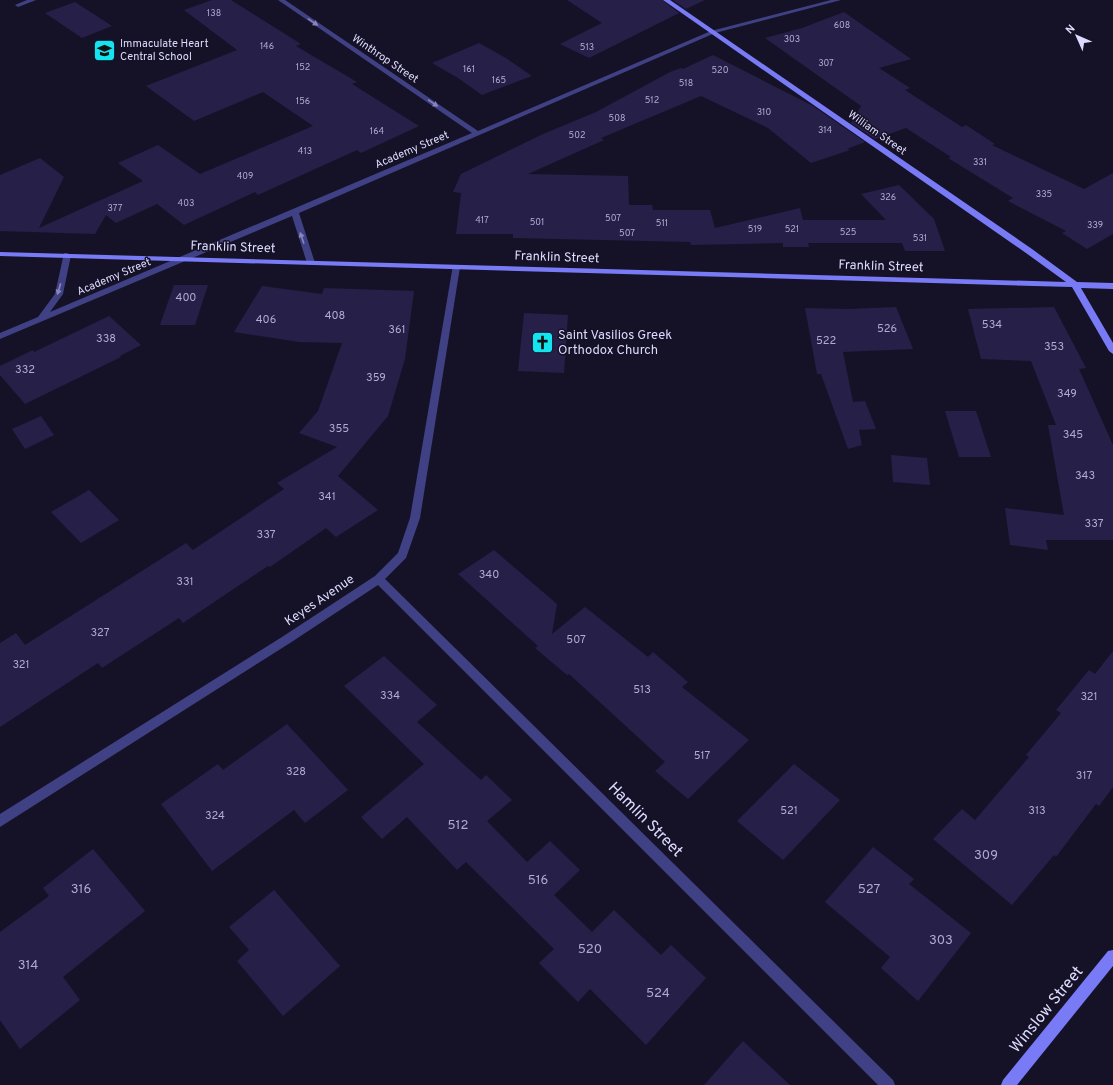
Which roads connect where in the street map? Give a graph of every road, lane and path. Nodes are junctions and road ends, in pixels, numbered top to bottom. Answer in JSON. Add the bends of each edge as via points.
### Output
{"nodes":[{"id":1,"x":33,"y":0,"type":"edge"},
{"id":2,"x":281,"y":0,"type":"edge"},
{"id":3,"x":666,"y":0,"type":"edge"},
{"id":4,"x":838,"y":0,"type":"edge"},
{"id":5,"x":18,"y":5,"type":"dead end"},
{"id":6,"x":713,"y":32,"type":"junction"},
{"id":7,"x":478,"y":134,"type":"junction"},
{"id":8,"x":295,"y":212,"type":"junction"},
{"id":9,"x":0,"y":254,"type":"edge"},
{"id":10,"x":67,"y":255,"type":"junction"},
{"id":11,"x":187,"y":258,"type":"junction"},
{"id":12,"x":312,"y":263,"type":"junction"},
{"id":13,"x":456,"y":267,"type":"junction"},
{"id":14,"x":1075,"y":285,"type":"junction"},
{"id":15,"x":1113,"y":286,"type":"edge"},
{"id":16,"x":41,"y":319,"type":"junction"},
{"id":17,"x":0,"y":336,"type":"edge"},
{"id":18,"x":1113,"y":351,"type":"edge"},
{"id":19,"x":379,"y":579,"type":"junction"},
{"id":20,"x":0,"y":821,"type":"edge"},
{"id":21,"x":1113,"y":956,"type":"edge"},
{"id":22,"x":888,"y":1085,"type":"edge"},
{"id":23,"x":1008,"y":1085,"type":"edge"}],
"edges":[{"from":1,"to":5,"type":"street"},
{"from":2,"to":7,"type":"street","name":"Winthrop Street","one_way":true},
{"from":3,"to":6,"type":"street","name":"William Street"},
{"from":4,"to":6,"type":"street","name":"Academy Street"},
{"from":6,"to":7,"type":"street","name":"Academy Street"},
{"from":6,"to":14,"type":"street","name":"William Street"},
{"from":7,"to":8,"type":"street","name":"Academy Street"},
{"from":8,"to":11,"type":"street","name":"Academy Street"},
{"from":12,"to":8,"type":"street","one_way":true},
{"from":9,"to":10,"type":"street","name":"Franklin Street"},
{"from":10,"to":11,"type":"street","name":"Franklin Street"},
{"from":10,"to":16,"type":"street","one_way":true,"via":[[59,294]]},
{"from":11,"to":12,"type":"street","name":"Franklin Street"},
{"from":11,"to":16,"type":"street","name":"Academy Street"},
{"from":12,"to":13,"type":"street","name":"Franklin Street"},
{"from":13,"to":14,"type":"street","name":"Franklin Street"},
{"from":13,"to":19,"type":"street","name":"Keyes Avenue","via":[[415,518],[402,555]]},
{"from":14,"to":15,"type":"street","name":"Franklin Street"},
{"from":14,"to":18,"type":"street"},
{"from":16,"to":17,"type":"street","name":"Academy Street"},
{"from":19,"to":20,"type":"street","name":"Keyes Avenue"},
{"from":19,"to":22,"type":"street","name":"Hamlin Street"},
{"from":21,"to":23,"type":"street","name":"Winslow Street"}]}
